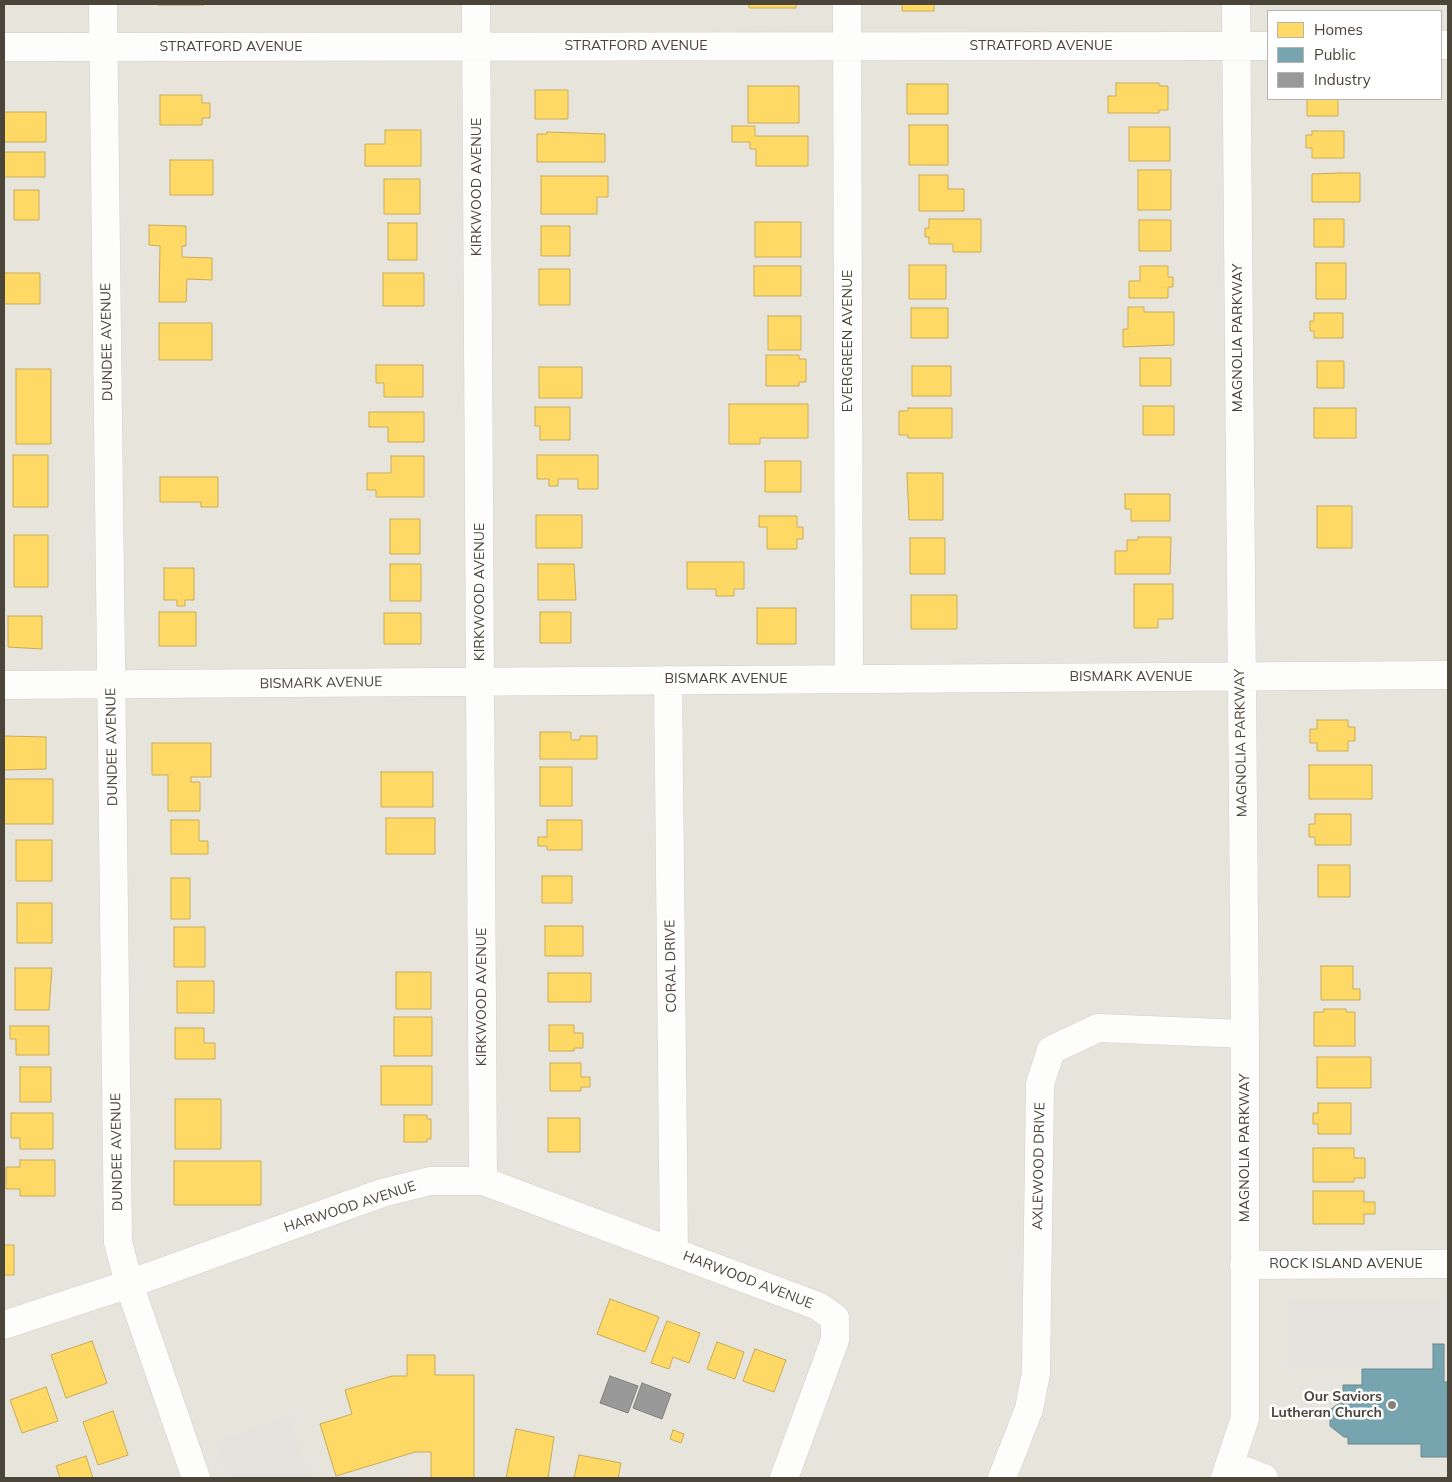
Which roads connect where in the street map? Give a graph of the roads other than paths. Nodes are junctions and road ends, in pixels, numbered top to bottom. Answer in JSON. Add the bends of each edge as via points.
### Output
{"nodes":[{"id":1,"x":103,"y":4,"type":"edge"},
{"id":2,"x":476,"y":4,"type":"edge"},
{"id":3,"x":847,"y":4,"type":"edge"},
{"id":4,"x":1236,"y":4,"type":"edge"},
{"id":5,"x":477,"y":46,"type":"junction"},
{"id":6,"x":847,"y":46,"type":"junction"},
{"id":7,"x":1236,"y":46,"type":"junction"},
{"id":8,"x":1267,"y":46,"type":"edge"},
{"id":9,"x":4,"y":47,"type":"edge"},
{"id":10,"x":103,"y":47,"type":"junction"},
{"id":11,"x":1448,"y":674,"type":"edge"},
{"id":12,"x":1240,"y":676,"type":"junction"},
{"id":13,"x":849,"y":679,"type":"junction"},
{"id":14,"x":668,"y":680,"type":"junction"},
{"id":15,"x":480,"y":681,"type":"junction"},
{"id":16,"x":4,"y":686,"type":"edge"},
{"id":17,"x":111,"y":686,"type":"junction"},
{"id":18,"x":1245,"y":1034,"type":"junction"},
{"id":19,"x":483,"y":1181,"type":"junction"},
{"id":20,"x":674,"y":1252,"type":"junction"},
{"id":21,"x":1448,"y":1264,"type":"edge"},
{"id":22,"x":1244,"y":1265,"type":"junction"},
{"id":23,"x":129,"y":1284,"type":"junction"},
{"id":24,"x":4,"y":1325,"type":"edge"},
{"id":25,"x":1227,"y":1472,"type":"edge"},
{"id":26,"x":196,"y":1478,"type":"edge"},
{"id":27,"x":784,"y":1478,"type":"edge"},
{"id":28,"x":1002,"y":1478,"type":"edge"},
{"id":29,"x":1264,"y":1478,"type":"edge"}],
"edges":[{"from":1,"to":10,"type":"street","name":"DUNDEE AVENUE"},
{"from":2,"to":5,"type":"street","name":"KIRKWOOD AVENUE"},
{"from":3,"to":6,"type":"street","name":"EVERGREEN AVENUE"},
{"from":4,"to":7,"type":"street","name":"MAGNOLIA PARKWAY"},
{"from":5,"to":6,"type":"street","name":"STRATFORD AVENUE"},
{"from":5,"to":10,"type":"street","name":"STRATFORD AVENUE"},
{"from":5,"to":15,"type":"street","name":"KIRKWOOD AVENUE"},
{"from":6,"to":7,"type":"street","name":"STRATFORD AVENUE"},
{"from":6,"to":13,"type":"street","name":"EVERGREEN AVENUE"},
{"from":7,"to":8,"type":"street","name":"STRATFORD AVENUE"},
{"from":7,"to":12,"type":"street","name":"MAGNOLIA PARKWAY"},
{"from":9,"to":10,"type":"street","name":"STRATFORD AVENUE"},
{"from":10,"to":17,"type":"street","name":"DUNDEE AVENUE"},
{"from":11,"to":12,"type":"street","name":"BISMARK AVENUE"},
{"from":12,"to":13,"type":"street","name":"BISMARK AVENUE"},
{"from":12,"to":18,"type":"street","name":"MAGNOLIA PARKWAY"},
{"from":13,"to":14,"type":"street","name":"BISMARK AVENUE"},
{"from":14,"to":15,"type":"street","name":"BISMARK AVENUE"},
{"from":14,"to":20,"type":"street","name":"CORAL DRIVE"},
{"from":15,"to":17,"type":"street","name":"BISMARK AVENUE"},
{"from":15,"to":19,"type":"street","name":"KIRKWOOD AVENUE"},
{"from":16,"to":17,"type":"street","name":"BISMARK AVENUE"},
{"from":17,"to":23,"type":"street","name":"DUNDEE AVENUE","via":[[118,1242]]},
{"from":18,"to":22,"type":"street","name":"MAGNOLIA PARKWAY"},
{"from":18,"to":28,"type":"street","name":"AXLEWOOD DRIVE","via":[[1098,1028],[1051,1050],[1040,1084],[1036,1373],[1029,1409]]},
{"from":19,"to":20,"type":"street","name":"HARWOOD AVENUE"},
{"from":19,"to":23,"type":"street","name":"HARWOOD AVENUE","via":[[430,1181],[382,1193]]},
{"from":20,"to":27,"type":"street","name":"HARWOOD AVENUE","via":[[818,1306],[835,1318],[835,1340]]},
{"from":21,"to":22,"type":"street","name":"ROCK ISLAND AVENUE"},
{"from":22,"to":25,"type":"street","name":"MAGNOLIA PARKWAY","via":[[1245,1418]]},
{"from":23,"to":24,"type":"street","name":"HARWOOD AVENUE"},
{"from":23,"to":26,"type":"street","name":"DUNDEE AVENUE"},
{"from":25,"to":29,"type":"street"}]}
